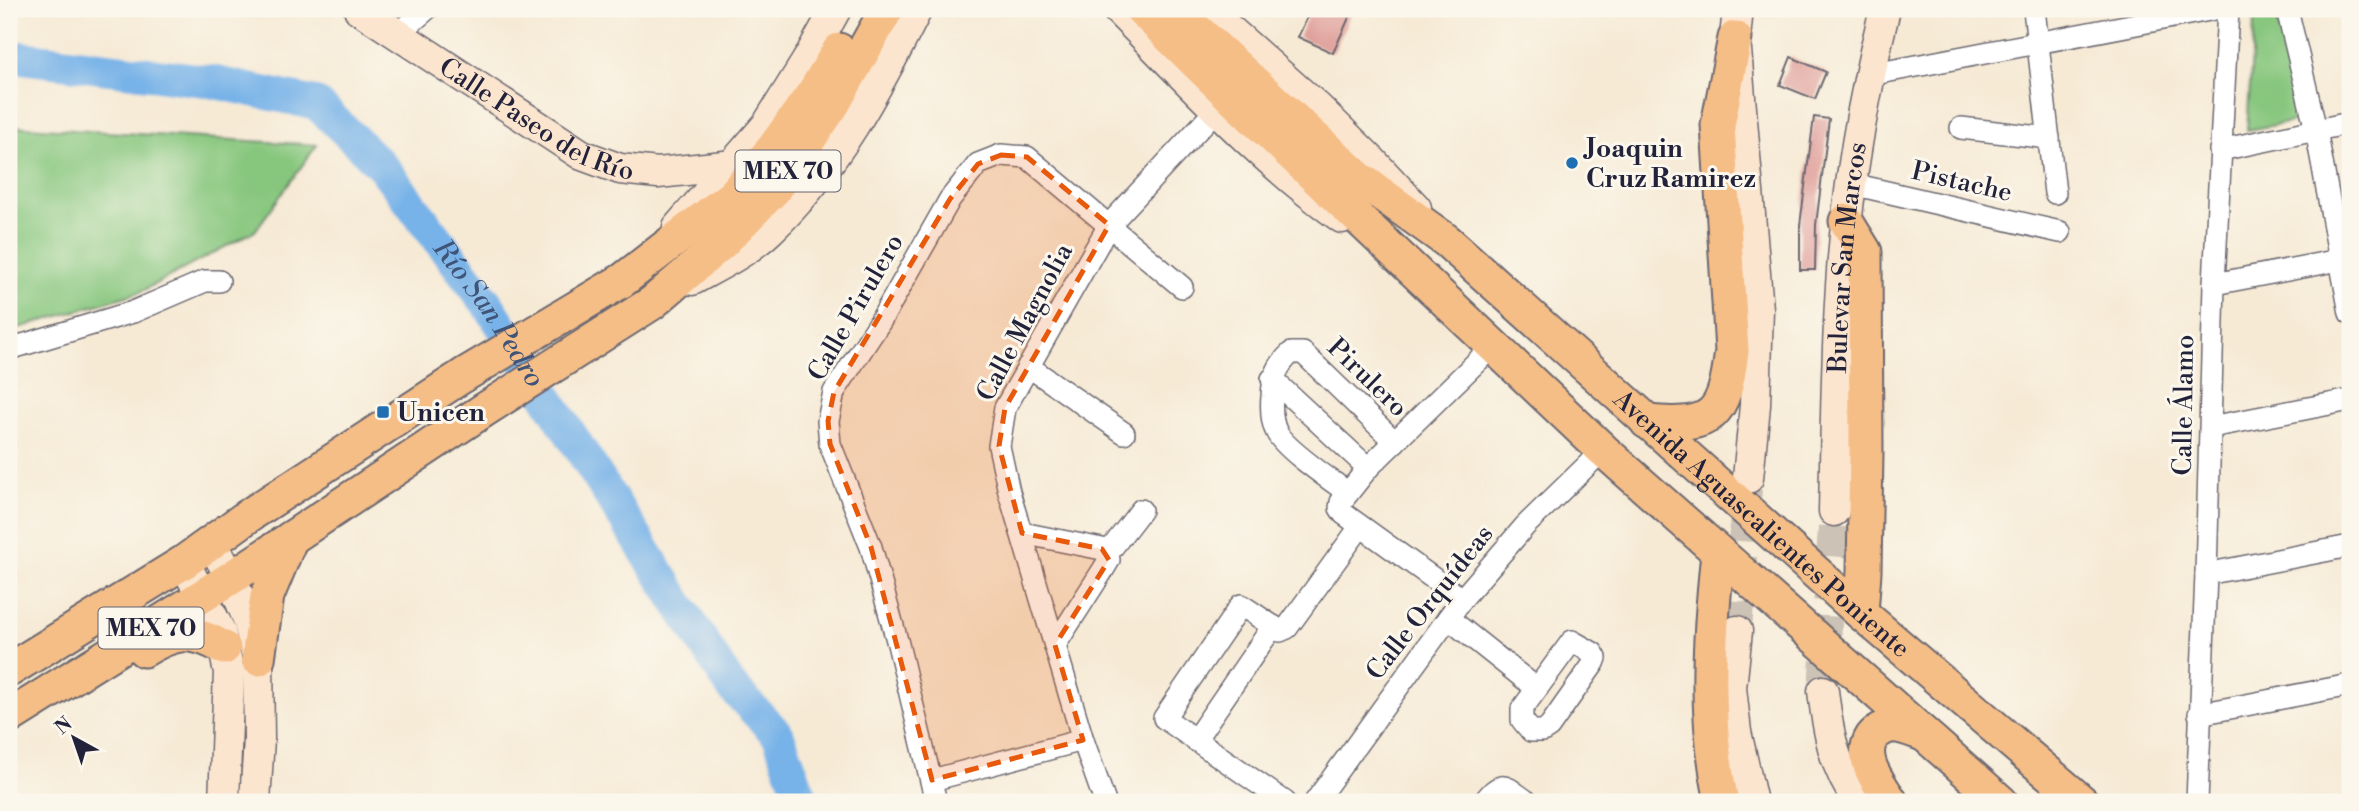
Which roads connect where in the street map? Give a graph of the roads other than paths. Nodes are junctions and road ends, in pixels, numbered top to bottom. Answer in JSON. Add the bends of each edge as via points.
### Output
{"nodes":[{"id":1,"x":359,"y":9,"type":"edge"},
{"id":2,"x":427,"y":9,"type":"edge"},
{"id":3,"x":836,"y":9,"type":"edge"},
{"id":4,"x":863,"y":9,"type":"edge"},
{"id":5,"x":887,"y":9,"type":"edge"},
{"id":6,"x":917,"y":9,"type":"edge"},
{"id":7,"x":1117,"y":9,"type":"edge"},
{"id":8,"x":1141,"y":9,"type":"edge"},
{"id":9,"x":1174,"y":9,"type":"edge"},
{"id":10,"x":1206,"y":9,"type":"edge"},
{"id":11,"x":1885,"y":9,"type":"edge"},
{"id":12,"x":2035,"y":9,"type":"edge"},
{"id":13,"x":2215,"y":9,"type":"edge"},
{"id":14,"x":2228,"y":9,"type":"edge"},
{"id":15,"x":2287,"y":9,"type":"edge"},
{"id":16,"x":1737,"y":23,"type":"edge"},
{"id":17,"x":397,"y":35,"type":"junction"},
{"id":18,"x":2038,"y":42,"type":"junction"},
{"id":19,"x":1868,"y":75,"type":"junction"},
{"id":20,"x":1217,"y":109,"type":"junction"},
{"id":21,"x":2350,"y":123,"type":"edge"},
{"id":22,"x":1961,"y":128,"type":"dead end"},
{"id":23,"x":2316,"y":130,"type":"junction"},
{"id":24,"x":2049,"y":138,"type":"junction"},
{"id":25,"x":2220,"y":149,"type":"junction"},
{"id":26,"x":734,"y":165,"type":"junction"},
{"id":27,"x":1852,"y":184,"type":"junction"},
{"id":28,"x":2055,"y":193,"type":"dead end"},
{"id":29,"x":1846,"y":222,"type":"junction"},
{"id":30,"x":1109,"y":225,"type":"junction"},
{"id":31,"x":2060,"y":232,"type":"dead end"},
{"id":32,"x":1447,"y":242,"type":"junction"},
{"id":33,"x":653,"y":257,"type":"junction"},
{"id":34,"x":2346,"y":259,"type":"edge"},
{"id":35,"x":1407,"y":264,"type":"junction"},
{"id":36,"x":219,"y":281,"type":"dead end"},
{"id":37,"x":2214,"y":284,"type":"junction"},
{"id":38,"x":1182,"y":287,"type":"dead end"},
{"id":39,"x":652,"y":303,"type":"junction"},
{"id":40,"x":2350,"y":313,"type":"edge"},
{"id":41,"x":1493,"y":346,"type":"junction"},
{"id":42,"x":9,"y":349,"type":"edge"},
{"id":43,"x":1028,"y":366,"type":"junction"},
{"id":44,"x":1272,"y":379,"type":"junction"},
{"id":45,"x":2350,"y":400,"type":"edge"},
{"id":46,"x":1647,"y":422,"type":"junction"},
{"id":47,"x":2211,"y":427,"type":"junction"},
{"id":48,"x":1124,"y":433,"type":"dead end"},
{"id":49,"x":1395,"y":442,"type":"junction"},
{"id":50,"x":1603,"y":450,"type":"junction"},
{"id":51,"x":1368,"y":468,"type":"junction"},
{"id":52,"x":1748,"y":478,"type":"tunnel mouth"},
{"id":53,"x":1348,"y":493,"type":"junction"},
{"id":54,"x":1141,"y":510,"type":"dead end"},
{"id":55,"x":1834,"y":511,"type":"tunnel mouth"},
{"id":56,"x":1360,"y":527,"type":"junction"},
{"id":57,"x":1022,"y":533,"type":"junction"},
{"id":58,"x":292,"y":537,"type":"junction"},
{"id":59,"x":212,"y":543,"type":"junction"},
{"id":60,"x":2350,"y":546,"type":"edge"},
{"id":61,"x":1108,"y":553,"type":"junction"},
{"id":62,"x":1718,"y":553,"type":"junction"},
{"id":63,"x":184,"y":562,"type":"junction"},
{"id":64,"x":2206,"y":574,"type":"junction"},
{"id":65,"x":231,"y":579,"type":"junction"},
{"id":66,"x":203,"y":596,"type":"junction"},
{"id":67,"x":1462,"y":600,"type":"junction"},
{"id":68,"x":1861,"y":613,"type":"junction"},
{"id":69,"x":1448,"y":618,"type":"junction"},
{"id":70,"x":1273,"y":626,"type":"junction"},
{"id":71,"x":1737,"y":631,"type":"tunnel mouth"},
{"id":72,"x":1055,"y":645,"type":"junction"},
{"id":73,"x":224,"y":648,"type":"junction"},
{"id":74,"x":258,"y":659,"type":"junction"},
{"id":75,"x":9,"y":670,"type":"edge"},
{"id":76,"x":80,"y":672,"type":"junction"},
{"id":77,"x":2350,"y":685,"type":"edge"},
{"id":78,"x":1536,"y":688,"type":"dead end"},
{"id":79,"x":1823,"y":691,"type":"tunnel mouth"},
{"id":80,"x":2199,"y":714,"type":"junction"},
{"id":81,"x":9,"y":717,"type":"edge"},
{"id":82,"x":1923,"y":734,"type":"junction"},
{"id":83,"x":1083,"y":740,"type":"junction"},
{"id":84,"x":1195,"y":740,"type":"junction"},
{"id":85,"x":932,"y":780,"type":"junction"},
{"id":86,"x":224,"y":802,"type":"edge"},
{"id":87,"x":256,"y":802,"type":"edge"},
{"id":88,"x":936,"y":802,"type":"edge"},
{"id":89,"x":1105,"y":802,"type":"edge"},
{"id":90,"x":1285,"y":802,"type":"edge"},
{"id":91,"x":1315,"y":802,"type":"edge"},
{"id":92,"x":1484,"y":802,"type":"edge"},
{"id":93,"x":1528,"y":802,"type":"edge"},
{"id":94,"x":1722,"y":802,"type":"edge"},
{"id":95,"x":1752,"y":802,"type":"edge"},
{"id":96,"x":1859,"y":802,"type":"edge"},
{"id":97,"x":1891,"y":802,"type":"edge"},
{"id":98,"x":2001,"y":802,"type":"edge"},
{"id":99,"x":2082,"y":802,"type":"edge"},
{"id":100,"x":2197,"y":802,"type":"edge"}],
"edges":[{"from":1,"to":17,"type":"street","name":"Calle Paseo del Río"},
{"from":2,"to":17,"type":"street"},
{"from":3,"to":26,"type":"street","number":"MEX 70","via":[[767,125]]},
{"from":4,"to":33,"type":"main road","number":"MEX 70","via":[[813,93],[774,147],[733,195]]},
{"from":5,"to":39,"type":"main road","number":"MEX 70","via":[[834,105],[774,190],[722,243]]},
{"from":6,"to":39,"type":"street","number":"MEX 70","via":[[859,118],[803,195],[767,233]]},
{"from":7,"to":20,"type":"street","name":"Avenida Aguascalientes Poniente"},
{"from":8,"to":35,"type":"main road","name":"Avenida Aguascalientes Poniente"},
{"from":9,"to":32,"type":"main road","name":"Avenida Aguascalientes Poniente","via":[[1359,177]]},
{"from":10,"to":32,"type":"street","name":"Avenida Aguascalientes Poniente","via":[[1373,162]]},
{"from":11,"to":19,"type":"street","name":"Bulevar San Marcos"},
{"from":12,"to":18,"type":"street"},
{"from":13,"to":18,"type":"street"},
{"from":14,"to":25,"type":"street","name":"Calle Álamo"},
{"from":15,"to":23,"type":"street"},
{"from":16,"to":46,"type":"main road","via":[[1718,125],[1732,351],[1727,388],[1721,405],[1694,423]]},
{"from":16,"to":52,"type":"street","via":[[1758,309]]},
{"from":17,"to":26,"type":"street","name":"Calle Paseo del Río","via":[[582,155],[620,169],[658,173]]},
{"from":18,"to":19,"type":"street"},
{"from":18,"to":24,"type":"street"},
{"from":19,"to":27,"type":"street","name":"Bulevar San Marcos"},
{"from":20,"to":30,"type":"street","name":"Calle Magnolia"},
{"from":20,"to":35,"type":"street","name":"Avenida Aguascalientes Poniente","via":[[1308,194]]},
{"from":21,"to":23,"type":"street"},
{"from":22,"to":24,"type":"street"},
{"from":23,"to":25,"type":"street"},
{"from":23,"to":34,"type":"street"},
{"from":24,"to":28,"type":"street"},
{"from":25,"to":37,"type":"street","name":"Calle Álamo"},
{"from":26,"to":33,"type":"street","number":"MEX 70"},
{"from":27,"to":29,"type":"street","name":"Bulevar San Marcos"},
{"from":27,"to":31,"type":"street","name":"Pistache"},
{"from":29,"to":55,"type":"street","name":"Bulevar San Marcos"},
{"from":29,"to":68,"type":"main road","via":[[1865,252]]},
{"from":30,"to":38,"type":"street","name":"Calle Pirulero"},
{"from":30,"to":43,"type":"street","name":"Calle Magnolia"},
{"from":30,"to":85,"type":"street","name":"Calle Pirulero","via":[[1027,157],[1001,155],[978,164],[950,199],[834,392],[828,421],[830,444],[871,547]]},
{"from":32,"to":46,"type":"main road","name":"Avenida Aguascalientes Poniente"},
{"from":33,"to":59,"type":"main road","number":"MEX 70","via":[[464,374]]},
{"from":34,"to":37,"type":"street"},
{"from":34,"to":40,"type":"street"},
{"from":35,"to":41,"type":"main road","name":"Avenida Aguascalientes Poniente"},
{"from":36,"to":42,"type":"street","via":[[205,281],[133,312]]},
{"from":37,"to":47,"type":"street","name":"Calle Álamo"},
{"from":39,"to":58,"type":"main road","number":"MEX 70"},
{"from":41,"to":49,"type":"street","name":"Pirulero"},
{"from":41,"to":50,"type":"main road","name":"Avenida Aguascalientes Poniente"},
{"from":43,"to":48,"type":"street"},
{"from":43,"to":57,"type":"street","name":"Calle Magnolia","via":[[1004,408],[999,446]]},
{"from":44,"to":49,"type":"street","name":"Pirulero","via":[[1291,353],[1303,353]]},
{"from":44,"to":51,"type":"street"},
{"from":44,"to":53,"type":"street","via":[[1276,433]]},
{"from":45,"to":47,"type":"street"},
{"from":46,"to":68,"type":"main road","name":"Avenida Aguascalientes Poniente"},
{"from":47,"to":64,"type":"street","name":"Calle Álamo"},
{"from":49,"to":51,"type":"street","name":"Pirulero"},
{"from":50,"to":62,"type":"main road","name":"Avenida Aguascalientes Poniente"},
{"from":50,"to":67,"type":"street","name":"Calle Orquídeas","via":[[1525,526]]},
{"from":51,"to":53,"type":"street","name":"Pirulero"},
{"from":53,"to":56,"type":"street","via":[[1340,508]]},
{"from":54,"to":61,"type":"street"},
{"from":56,"to":67,"type":"street"},
{"from":56,"to":70,"type":"street","via":[[1287,628],[1280,631]]},
{"from":57,"to":61,"type":"street"},
{"from":57,"to":72,"type":"street","name":"Calle Magnolia"},
{"from":58,"to":65,"type":"main road","number":"MEX 70"},
{"from":58,"to":74,"type":"main road","via":[[267,596]]},
{"from":59,"to":63,"type":"main road","number":"MEX 70"},
{"from":59,"to":65,"type":"street"},
{"from":60,"to":64,"type":"street"},
{"from":61,"to":72,"type":"street","via":[[1103,570]]},
{"from":62,"to":82,"type":"main road","name":"Avenida Aguascalientes Poniente"},
{"from":62,"to":94,"type":"main road","via":[[1708,674]]},
{"from":63,"to":66,"type":"street"},
{"from":63,"to":75,"type":"main road","number":"MEX 70"},
{"from":64,"to":80,"type":"street","name":"Calle Álamo"},
{"from":65,"to":66,"type":"main road","number":"MEX 70"},
{"from":65,"to":74,"type":"street"},
{"from":66,"to":73,"type":"street"},
{"from":66,"to":76,"type":"main road","number":"MEX 70"},
{"from":67,"to":69,"type":"street","name":"Calle Orquídeas"},
{"from":68,"to":99,"type":"main road","name":"Avenida Aguascalientes Poniente"},
{"from":69,"to":78,"type":"street"},
{"from":69,"to":91,"type":"street","name":"Calle Orquídeas"},
{"from":70,"to":84,"type":"street"},
{"from":70,"to":84,"type":"street","via":[[1241,605],[1164,718]]},
{"from":71,"to":95,"type":"street","via":[[1731,688]]},
{"from":72,"to":83,"type":"street","name":"Calle Magnolia"},
{"from":73,"to":76,"type":"main road","via":[[208,638],[179,633],[133,657]]},
{"from":73,"to":86,"type":"street","via":[[229,672]]},
{"from":74,"to":87,"type":"street"},
{"from":76,"to":81,"type":"main road","number":"MEX 70"},
{"from":77,"to":80,"type":"street"},
{"from":79,"to":96,"type":"street","via":[[1829,739],[1839,769]]},
{"from":80,"to":100,"type":"street","name":"Calle Álamo"},
{"from":82,"to":97,"type":"main road","via":[[1892,726],[1877,731],[1870,740],[1870,766]]},
{"from":82,"to":98,"type":"main road","name":"Avenida Aguascalientes Poniente"},
{"from":83,"to":85,"type":"street"},
{"from":83,"to":89,"type":"street","name":"Calle Magnolia"},
{"from":84,"to":90,"type":"street"},
{"from":85,"to":88,"type":"street","name":"Calle Pirulero"},
{"from":92,"to":93,"type":"street","via":[[1500,786]]}]}
